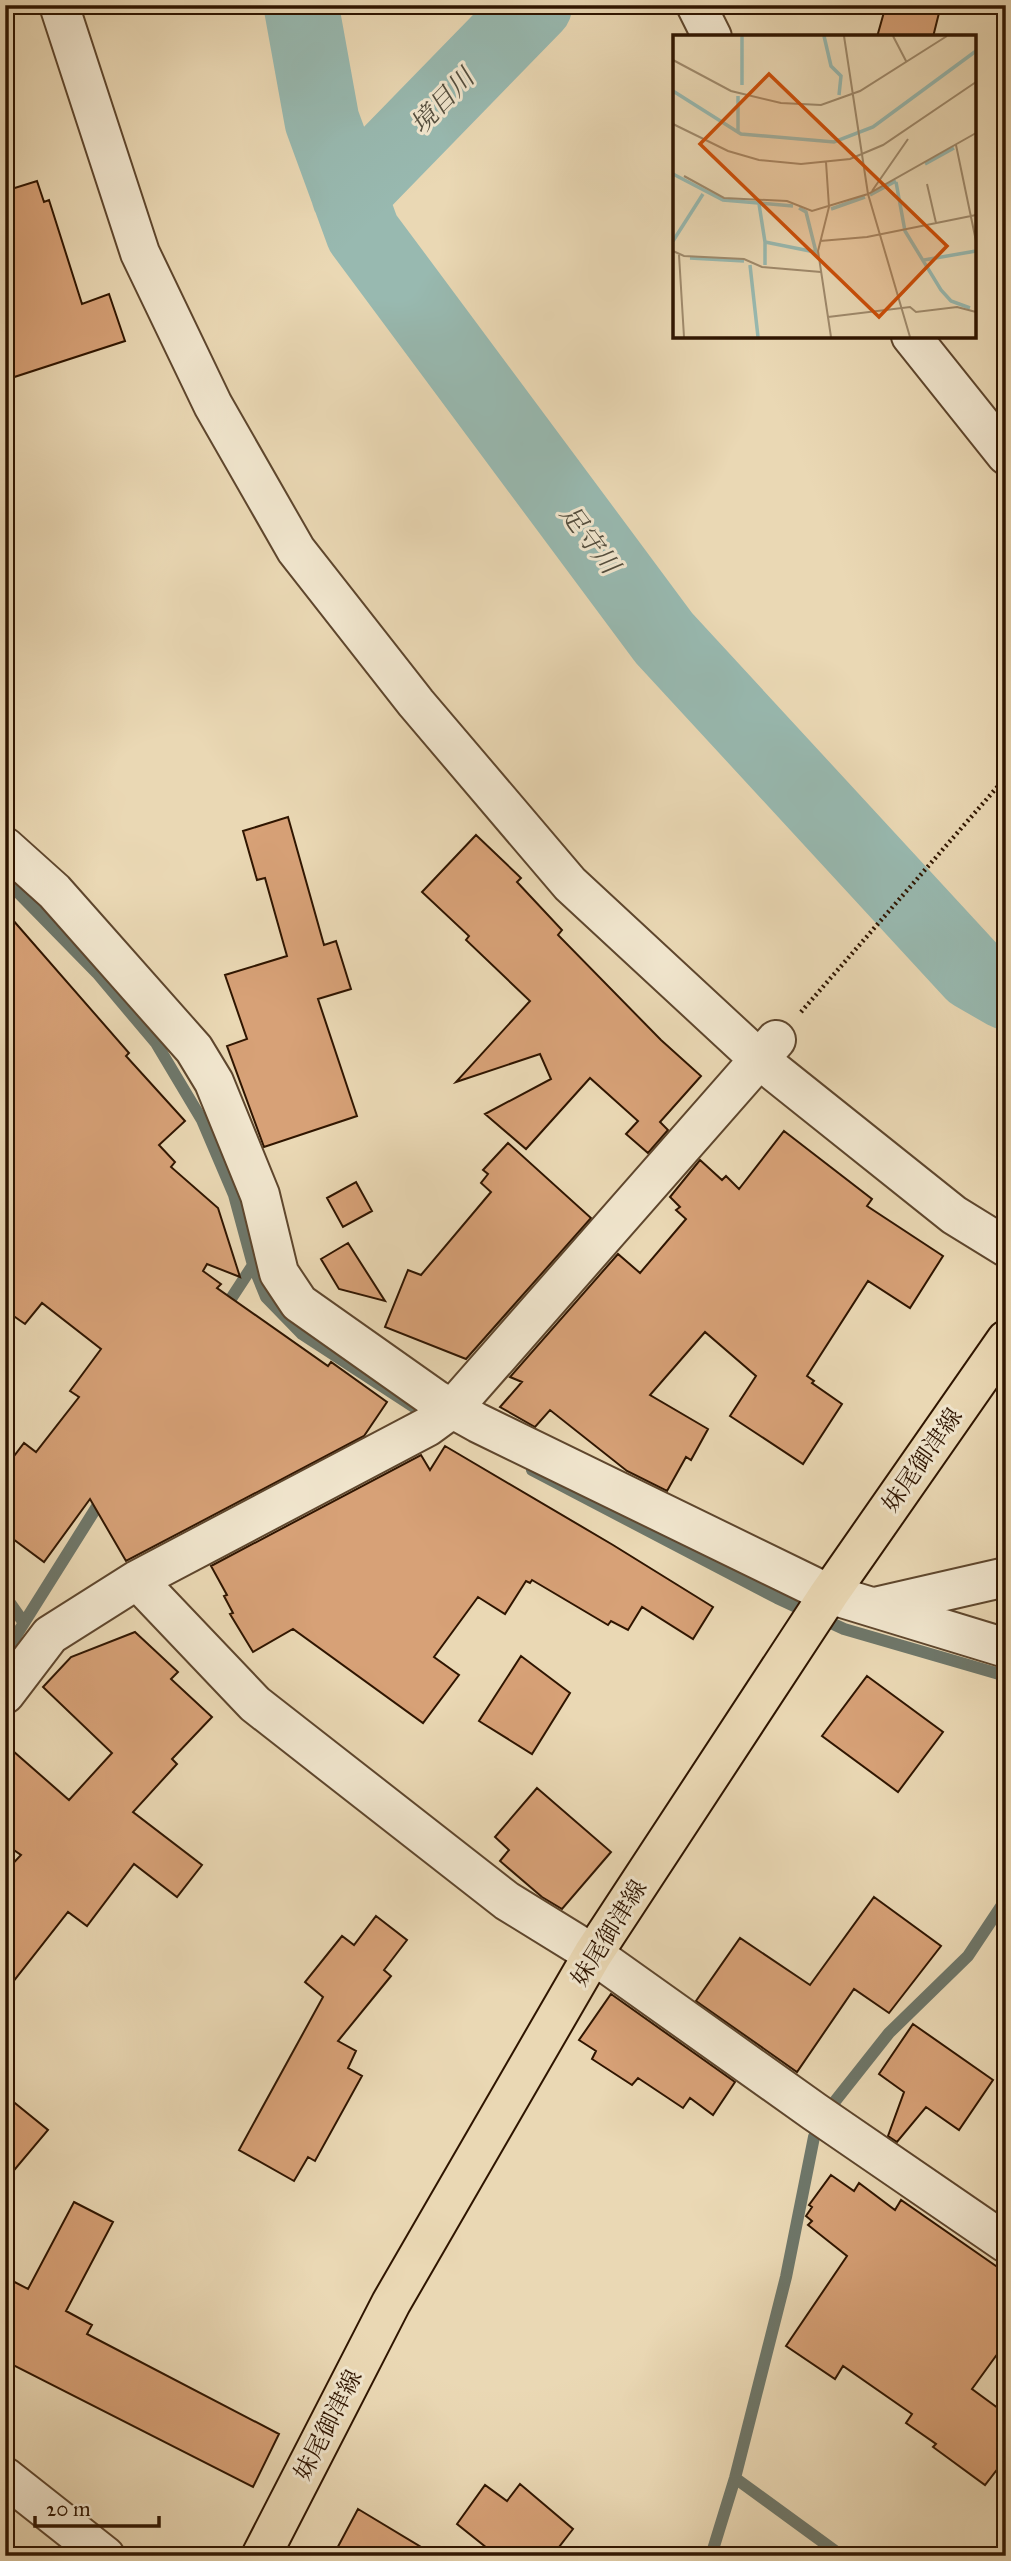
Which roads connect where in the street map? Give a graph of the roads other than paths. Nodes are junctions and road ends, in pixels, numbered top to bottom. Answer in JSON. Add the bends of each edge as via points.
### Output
{"nodes":[{"id":1,"x":59,"y":5,"type":"edge"},
{"id":2,"x":696,"y":5,"type":"edge"},
{"id":3,"x":711,"y":35,"type":"edge"},
{"id":4,"x":913,"y":338,"type":"edge"},
{"id":5,"x":1006,"y":455,"type":"edge"},
{"id":6,"x":5,"y":847,"type":"edge"},
{"id":7,"x":769,"y":1049,"type":"junction"},
{"id":8,"x":1006,"y":1247,"type":"edge"},
{"id":9,"x":1006,"y":1339,"type":"edge"},
{"id":10,"x":441,"y":1417,"type":"junction"},
{"id":11,"x":1006,"y":1577,"type":"edge"},
{"id":12,"x":137,"y":1580,"type":"junction"},
{"id":13,"x":873,"y":1607,"type":"junction"},
{"id":14,"x":820,"y":1608,"type":"junction"},
{"id":15,"x":1006,"y":1648,"type":"edge"},
{"id":16,"x":5,"y":1694,"type":"edge"},
{"id":17,"x":593,"y":1954,"type":"junction"},
{"id":18,"x":1006,"y":2243,"type":"edge"},
{"id":19,"x":5,"y":2477,"type":"edge"},
{"id":20,"x":105,"y":2556,"type":"edge"},
{"id":21,"x":261,"y":2556,"type":"edge"}],
"edges":[{"from":1,"to":7,"type":"street","via":[[140,253],[213,405],[296,550],[416,703],[570,884]]},
{"from":2,"to":3,"type":"street"},
{"from":4,"to":5,"type":"street"},
{"from":6,"to":10,"type":"street","via":[[54,891],[194,1049],[214,1082],[260,1195],[279,1273],[299,1303],[435,1399]]},
{"from":7,"to":8,"type":"street","via":[[954,1215]]},
{"from":7,"to":10,"type":"street"},
{"from":9,"to":14,"type":"main road","name":"妹尾御津線"},
{"from":10,"to":12,"type":"street"},
{"from":10,"to":14,"type":"street","via":[[478,1423]]},
{"from":11,"to":13,"type":"street"},
{"from":12,"to":16,"type":"street","via":[[50,1635]]},
{"from":12,"to":17,"type":"street","via":[[255,1704],[507,1901]]},
{"from":13,"to":14,"type":"street"},
{"from":13,"to":15,"type":"street"},
{"from":14,"to":17,"type":"main road","name":"妹尾御津線"},
{"from":17,"to":18,"type":"street"},
{"from":17,"to":21,"type":"main road","name":"妹尾御津線","via":[[391,2303]]},
{"from":19,"to":20,"type":"street"}]}
